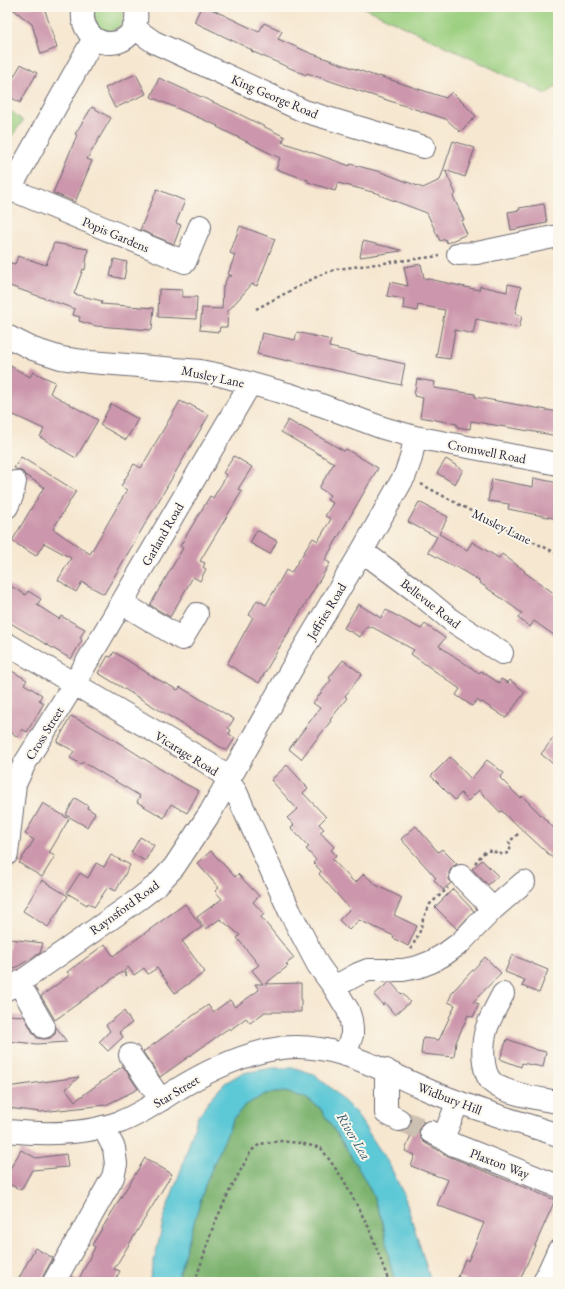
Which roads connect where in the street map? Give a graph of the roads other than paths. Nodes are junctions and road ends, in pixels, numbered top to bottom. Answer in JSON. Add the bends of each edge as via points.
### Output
{"nodes":[{"id":1,"x":84,"y":7,"type":"edge"},
{"id":2,"x":135,"y":7,"type":"edge"},
{"id":3,"x":134,"y":28,"type":"junction"},
{"id":4,"x":94,"y":38,"type":"junction"},
{"id":5,"x":424,"y":147,"type":"dead end"},
{"id":6,"x":8,"y":191,"type":"edge"},
{"id":7,"x":200,"y":226,"type":"dead end"},
{"id":8,"x":558,"y":236,"type":"edge"},
{"id":9,"x":458,"y":254,"type":"road end"},
{"id":10,"x":7,"y":336,"type":"edge"},
{"id":11,"x":248,"y":383,"type":"junction"},
{"id":12,"x":415,"y":437,"type":"junction"},
{"id":13,"x":558,"y":464,"type":"edge"},
{"id":14,"x":14,"y":482,"type":"dead end"},
{"id":15,"x":7,"y":507,"type":"edge"},
{"id":16,"x":362,"y":551,"type":"junction"},
{"id":17,"x":122,"y":603,"type":"junction"},
{"id":18,"x":197,"y":614,"type":"dead end"},
{"id":19,"x":7,"y":644,"type":"edge"},
{"id":20,"x":502,"y":653,"type":"dead end"},
{"id":21,"x":74,"y":684,"type":"junction"},
{"id":22,"x":228,"y":780,"type":"junction"},
{"id":23,"x":7,"y":854,"type":"edge"},
{"id":24,"x":461,"y":876,"type":"dead end"},
{"id":25,"x":524,"y":882,"type":"dead end"},
{"id":26,"x":493,"y":909,"type":"junction"},
{"id":27,"x":13,"y":986,"type":"edge"},
{"id":28,"x":334,"y":987,"type":"junction"},
{"id":29,"x":503,"y":994,"type":"dead end"},
{"id":30,"x":44,"y":1027,"type":"dead end"},
{"id":31,"x":130,"y":1055,"type":"dead end"},
{"id":32,"x":345,"y":1055,"type":"junction"},
{"id":33,"x":386,"y":1070,"type":"junction"},
{"id":34,"x":161,"y":1100,"type":"junction"},
{"id":35,"x":458,"y":1102,"type":"junction"},
{"id":36,"x":558,"y":1102,"type":"edge"},
{"id":37,"x":399,"y":1120,"type":"tunnel mouth"},
{"id":38,"x":103,"y":1127,"type":"junction"},
{"id":39,"x":7,"y":1131,"type":"edge"},
{"id":40,"x":558,"y":1135,"type":"edge"},
{"id":41,"x":558,"y":1186,"type":"edge"},
{"id":42,"x":558,"y":1251,"type":"edge"},
{"id":43,"x":54,"y":1282,"type":"edge"},
{"id":44,"x":544,"y":1282,"type":"edge"}],
"edges":[{"from":1,"to":4,"type":"street","via":[[84,25]]},
{"from":2,"to":3,"type":"street","via":[[137,21]]},
{"from":3,"to":4,"type":"street","via":[[128,36],[111,43]]},
{"from":3,"to":5,"type":"street","name":"King George Road","via":[[154,42],[304,111]]},
{"from":4,"to":6,"type":"street"},
{"from":6,"to":7,"type":"street","name":"Popis Gardens","via":[[185,262]]},
{"from":8,"to":9,"type":"street","via":[[477,253]]},
{"from":10,"to":11,"type":"street","name":"Musley Lane","via":[[61,358],[200,371]]},
{"from":11,"to":12,"type":"street","name":"Musley Lane"},
{"from":11,"to":17,"type":"street","name":"Garland Road","via":[[246,391]]},
{"from":12,"to":13,"type":"street","name":"Cromwell Road"},
{"from":12,"to":16,"type":"street","name":"Jeffries Road","via":[[404,475]]},
{"from":14,"to":15,"type":"street"},
{"from":16,"to":20,"type":"street","name":"Bellevue Road","via":[[451,620]]},
{"from":16,"to":22,"type":"street","name":"Jeffries Road"},
{"from":17,"to":18,"type":"street","via":[[182,639]]},
{"from":17,"to":21,"type":"street","name":"Garland Road"},
{"from":19,"to":21,"type":"street","name":"Vicarage Road"},
{"from":21,"to":22,"type":"street","name":"Vicarage Road","via":[[208,763]]},
{"from":21,"to":23,"type":"street","name":"Cross Street","via":[[25,763],[15,784]]},
{"from":22,"to":27,"type":"street","name":"Raynsford Road","via":[[210,813],[174,867],[157,885]]},
{"from":22,"to":28,"type":"street","name":"Vicarage Road","via":[[243,807],[290,912],[318,964]]},
{"from":24,"to":26,"type":"street"},
{"from":25,"to":26,"type":"street"},
{"from":26,"to":28,"type":"street","via":[[460,942],[431,962],[403,970],[368,970]]},
{"from":27,"to":30,"type":"street"},
{"from":28,"to":32,"type":"street","name":"Vicarage Road","via":[[351,1020],[352,1035]]},
{"from":29,"to":36,"type":"street","via":[[486,1029],[485,1069],[489,1078],[493,1083],[514,1093]]},
{"from":31,"to":34,"type":"street"},
{"from":32,"to":33,"type":"street","name":"Widbury Hill"},
{"from":32,"to":34,"type":"street","name":"Star Street","via":[[302,1047],[267,1050],[205,1074]]},
{"from":33,"to":35,"type":"street","name":"Widbury Hill"},
{"from":33,"to":37,"type":"street","via":[[386,1113]]},
{"from":34,"to":38,"type":"street","name":"Star Street","via":[[121,1122]]},
{"from":35,"to":40,"type":"street","name":"Widbury Hill"},
{"from":35,"to":41,"type":"street","name":"Plaxton Way","via":[[437,1135],[454,1145]]},
{"from":38,"to":39,"type":"street","name":"Star Street","via":[[80,1132],[34,1134]]},
{"from":38,"to":43,"type":"street","via":[[114,1148],[116,1164],[113,1177]]},
{"from":42,"to":44,"type":"street"}]}
